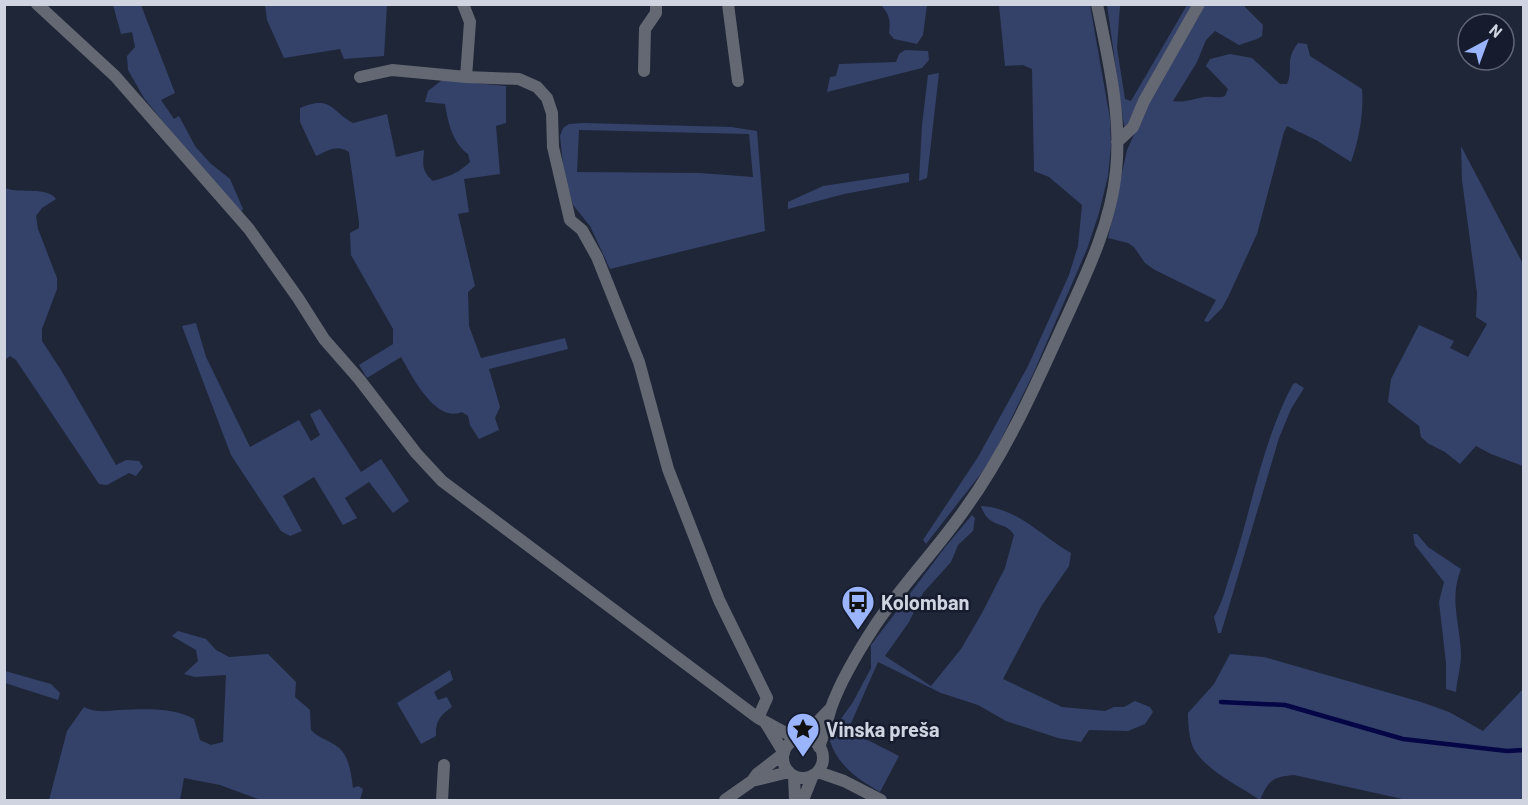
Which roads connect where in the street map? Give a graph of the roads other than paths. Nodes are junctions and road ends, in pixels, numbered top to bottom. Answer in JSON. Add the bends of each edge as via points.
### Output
{"nodes":[{"id":1,"x":37,"y":4,"type":"edge"},
{"id":2,"x":463,"y":4,"type":"edge"},
{"id":3,"x":656,"y":4,"type":"edge"},
{"id":4,"x":728,"y":4,"type":"edge"},
{"id":5,"x":1097,"y":4,"type":"edge"},
{"id":6,"x":1199,"y":4,"type":"edge"},
{"id":7,"x":644,"y":71,"type":"dead end"},
{"id":8,"x":360,"y":77,"type":"dead end"},
{"id":9,"x":466,"y":77,"type":"junction"},
{"id":10,"x":738,"y":81,"type":"dead end"},
{"id":11,"x":1117,"y":142,"type":"junction"},
{"id":12,"x":831,"y":707,"type":"junction"},
{"id":13,"x":761,"y":720,"type":"junction"},
{"id":14,"x":799,"y":739,"type":"junction"},
{"id":15,"x":819,"y":747,"type":"junction"},
{"id":16,"x":784,"y":753,"type":"junction"},
{"id":17,"x":444,"y":765,"type":"dead end"},
{"id":18,"x":818,"y":769,"type":"junction"},
{"id":19,"x":791,"y":774,"type":"junction"},
{"id":20,"x":752,"y":781,"type":"junction"},
{"id":21,"x":442,"y":801,"type":"edge"},
{"id":22,"x":725,"y":801,"type":"edge"},
{"id":23,"x":795,"y":801,"type":"edge"},
{"id":24,"x":803,"y":801,"type":"edge"},
{"id":25,"x":881,"y":801,"type":"edge"}],
"edges":[{"from":1,"to":13,"type":"street","via":[[115,76],[249,229],[324,339],[442,481]]},
{"from":2,"to":9,"type":"street","via":[[470,22]]},
{"from":3,"to":7,"type":"street","via":[[656,13],[645,29]]},
{"from":4,"to":10,"type":"street"},
{"from":5,"to":11,"type":"street","via":[[1109,64]]},
{"from":6,"to":11,"type":"street","via":[[1133,127]]},
{"from":8,"to":9,"type":"street","via":[[392,70]]},
{"from":9,"to":13,"type":"street","via":[[519,79],[537,87],[547,98],[552,113],[553,147],[570,220],[582,230],[597,256],[639,362],[668,469],[719,600],[767,698]]},
{"from":11,"to":12,"type":"street","via":[[1116,172],[1091,260],[1017,423],[994,468],[964,511],[877,623]]},
{"from":12,"to":14,"type":"street"},
{"from":12,"to":15,"type":"street"},
{"from":13,"to":14,"type":"street"},
{"from":13,"to":16,"type":"street"},
{"from":14,"to":15,"type":"street","via":[[812,740]]},
{"from":14,"to":16,"type":"street","via":[[788,745]]},
{"from":15,"to":18,"type":"street"},
{"from":16,"to":19,"type":"street","via":[[784,764]]},
{"from":16,"to":20,"type":"street"},
{"from":17,"to":21,"type":"street"},
{"from":18,"to":19,"type":"street","via":[[803,778]]},
{"from":18,"to":24,"type":"street"},
{"from":18,"to":25,"type":"street"},
{"from":19,"to":20,"type":"street"},
{"from":19,"to":23,"type":"street"},
{"from":20,"to":22,"type":"street"}]}
